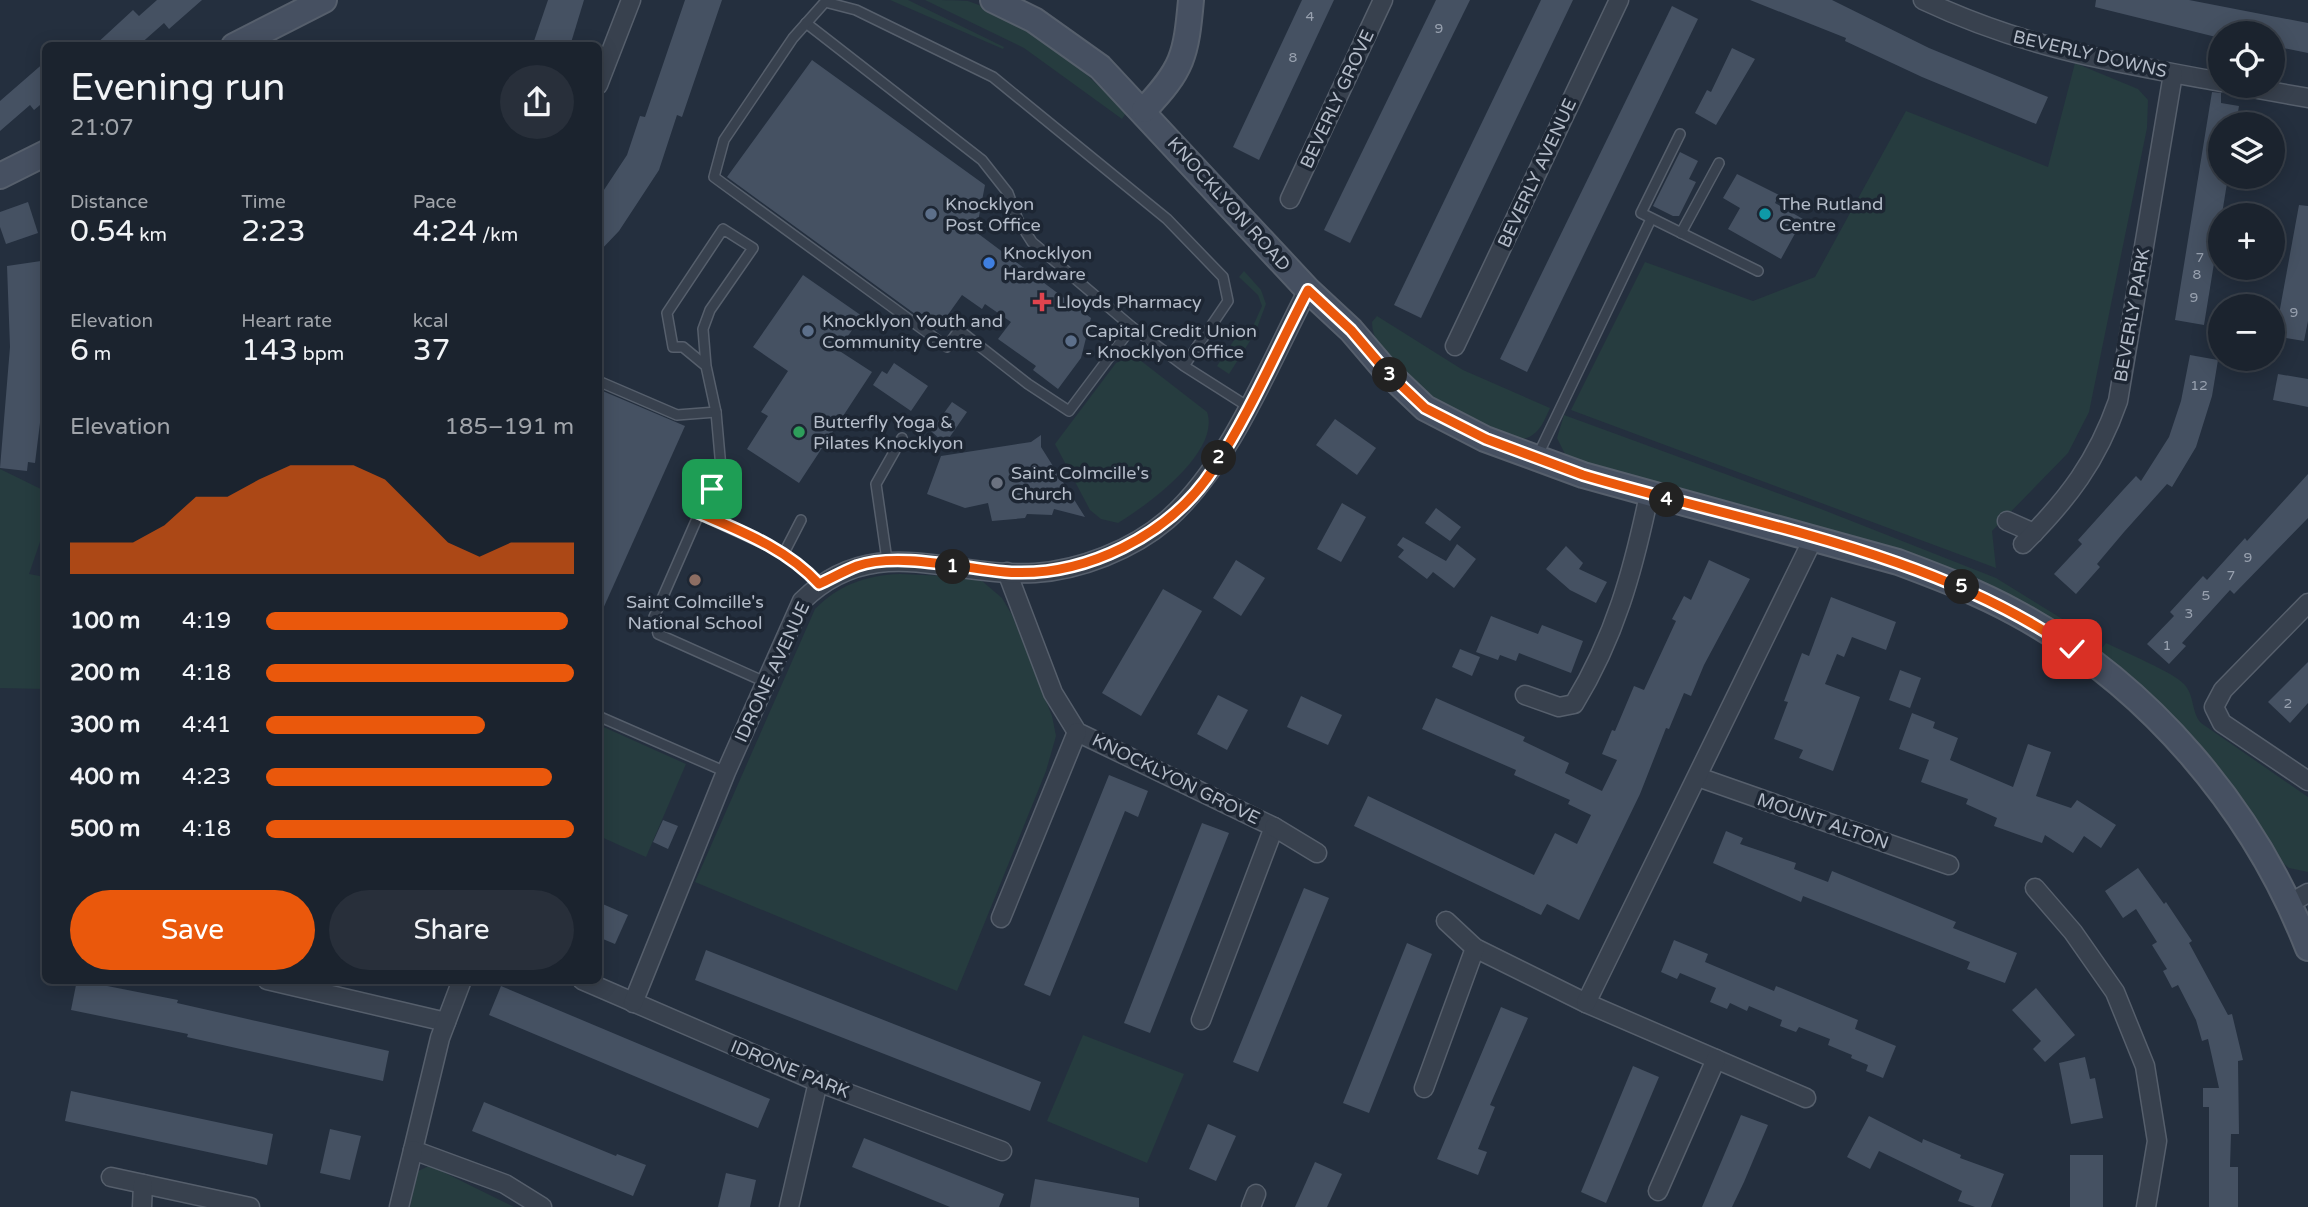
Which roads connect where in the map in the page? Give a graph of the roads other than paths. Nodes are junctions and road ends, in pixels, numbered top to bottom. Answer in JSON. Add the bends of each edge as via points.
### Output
{"nodes":[{"id":1,"x":324,"y":0,"type":"edge"},
{"id":2,"x":631,"y":0,"type":"edge"},
{"id":3,"x":993,"y":0,"type":"edge"},
{"id":4,"x":1191,"y":0,"type":"edge"},
{"id":5,"x":1383,"y":0,"type":"edge"},
{"id":6,"x":1619,"y":0,"type":"edge"},
{"id":7,"x":1923,"y":0,"type":"edge"},
{"id":8,"x":806,"y":23,"type":"junction"},
{"id":9,"x":242,"y":42,"type":"edge"},
{"id":10,"x":2173,"y":74,"type":"junction"},
{"id":11,"x":602,"y":75,"type":"edge"},
{"id":12,"x":2208,"y":80,"type":"edge"},
{"id":13,"x":2285,"y":94,"type":"edge"},
{"id":14,"x":2308,"y":98,"type":"edge"},
{"id":15,"x":1144,"y":110,"type":"junction"},
{"id":16,"x":1680,"y":134,"type":"dead end"},
{"id":17,"x":42,"y":155,"type":"edge"},
{"id":18,"x":1719,"y":163,"type":"dead end"},
{"id":19,"x":0,"y":176,"type":"edge"},
{"id":20,"x":1290,"y":199,"type":"dead end"},
{"id":21,"x":1651,"y":219,"type":"junction"},
{"id":22,"x":1681,"y":233,"type":"junction"},
{"id":23,"x":1758,"y":271,"type":"dead end"},
{"id":24,"x":1308,"y":290,"type":"junction"},
{"id":25,"x":1132,"y":327,"type":"junction"},
{"id":26,"x":1455,"y":346,"type":"dead end"},
{"id":27,"x":706,"y":366,"type":"junction"},
{"id":28,"x":1184,"y":366,"type":"junction"},
{"id":29,"x":602,"y":383,"type":"edge"},
{"id":30,"x":1247,"y":406,"type":"junction"},
{"id":31,"x":716,"y":412,"type":"junction"},
{"id":32,"x":902,"y":438,"type":"dead end"},
{"id":33,"x":1536,"y":460,"type":"junction"},
{"id":34,"x":1649,"y":495,"type":"junction"},
{"id":35,"x":699,"y":513,"type":"junction"},
{"id":36,"x":801,"y":520,"type":"dead end"},
{"id":37,"x":2007,"y":521,"type":"dead end"},
{"id":38,"x":1813,"y":539,"type":"junction"},
{"id":39,"x":784,"y":553,"type":"junction"},
{"id":40,"x":887,"y":560,"type":"junction"},
{"id":41,"x":1007,"y":572,"type":"junction"},
{"id":42,"x":819,"y":584,"type":"junction"},
{"id":43,"x":2308,"y":603,"type":"edge"},
{"id":44,"x":765,"y":682,"type":"junction"},
{"id":45,"x":1525,"y":695,"type":"dead end"},
{"id":46,"x":602,"y":718,"type":"edge"},
{"id":47,"x":1077,"y":732,"type":"junction"},
{"id":48,"x":726,"y":772,"type":"junction"},
{"id":49,"x":1698,"y":776,"type":"junction"},
{"id":50,"x":2308,"y":781,"type":"edge"},
{"id":51,"x":1274,"y":827,"type":"junction"},
{"id":52,"x":1317,"y":853,"type":"dead end"},
{"id":53,"x":1949,"y":865,"type":"dead end"},
{"id":54,"x":2035,"y":888,"type":"dead end"},
{"id":55,"x":2299,"y":898,"type":"edge"},
{"id":56,"x":1001,"y":918,"type":"dead end"},
{"id":57,"x":1446,"y":921,"type":"dead end"},
{"id":58,"x":1475,"y":948,"type":"junction"},
{"id":59,"x":2308,"y":948,"type":"edge"},
{"id":60,"x":284,"y":984,"type":"edge"},
{"id":61,"x":460,"y":984,"type":"edge"},
{"id":62,"x":591,"y":984,"type":"edge"},
{"id":63,"x":633,"y":1003,"type":"junction"},
{"id":64,"x":1586,"y":1003,"type":"junction"},
{"id":65,"x":1201,"y":1020,"type":"dead end"},
{"id":66,"x":446,"y":1022,"type":"junction"},
{"id":67,"x":1716,"y":1059,"type":"junction"},
{"id":68,"x":818,"y":1082,"type":"junction"},
{"id":69,"x":1424,"y":1088,"type":"dead end"},
{"id":70,"x":1806,"y":1098,"type":"dead end"},
{"id":71,"x":413,"y":1150,"type":"junction"},
{"id":72,"x":1002,"y":1151,"type":"dead end"},
{"id":73,"x":111,"y":1177,"type":"dead end"},
{"id":74,"x":143,"y":1184,"type":"junction"},
{"id":75,"x":1658,"y":1191,"type":"dead end"},
{"id":76,"x":142,"y":1207,"type":"edge"},
{"id":77,"x":250,"y":1207,"type":"edge"},
{"id":78,"x":399,"y":1207,"type":"edge"},
{"id":79,"x":542,"y":1207,"type":"edge"},
{"id":80,"x":789,"y":1207,"type":"edge"},
{"id":81,"x":2146,"y":1207,"type":"edge"}],
"edges":[{"from":1,"to":9,"type":"street"},
{"from":2,"to":11,"type":"street"},
{"from":3,"to":15,"type":"street","name":"KNOCKLYON ROAD","via":[[1060,36]]},
{"from":4,"to":15,"type":"street","via":[[1184,57],[1173,78]]},
{"from":5,"to":20,"type":"street","name":"BEVERLY GROVE"},
{"from":6,"to":26,"type":"street","name":"BEVERLY AVENUE"},
{"from":7,"to":10,"type":"street","name":"BEVERLY DOWNS","via":[[2036,45]]},
{"from":8,"to":25,"type":"lane","via":[[982,160],[1008,193],[1032,242]]},
{"from":8,"to":25,"type":"lane","via":[[724,140],[714,177],[947,347],[959,330],[1069,411]]},
{"from":8,"to":28,"type":"lane","via":[[825,2],[856,10],[993,77],[1167,219],[1223,277],[1228,301]]},
{"from":10,"to":12,"type":"street","name":"BEVERLY DOWNS"},
{"from":10,"to":37,"type":"street","name":"BEVERLY PARK","via":[[2118,401],[2105,437],[2085,475],[2029,539]]},
{"from":13,"to":14,"type":"street"},
{"from":15,"to":24,"type":"street","name":"KNOCKLYON ROAD"},
{"from":16,"to":21,"type":"lane","via":[[1641,213]]},
{"from":17,"to":19,"type":"street"},
{"from":18,"to":22,"type":"lane"},
{"from":21,"to":22,"type":"lane"},
{"from":21,"to":33,"type":"lane"},
{"from":22,"to":23,"type":"lane"},
{"from":24,"to":30,"type":"street","name":"IDRONE AVENUE"},
{"from":24,"to":33,"type":"street","name":"KNOCKLYON ROAD","via":[[1425,408]]},
{"from":25,"to":28,"type":"lane"},
{"from":27,"to":27,"type":"lane","via":[[683,347],[673,347],[667,313],[723,229],[753,248],[710,310],[703,330]]},
{"from":27,"to":31,"type":"lane"},
{"from":28,"to":30,"type":"lane"},
{"from":29,"to":31,"type":"lane","via":[[677,415]]},
{"from":30,"to":41,"type":"street","name":"IDRONE AVENUE","via":[[1213,470],[1166,521],[1118,551],[1069,568]]},
{"from":31,"to":35,"type":"lane","via":[[721,468]]},
{"from":32,"to":40,"type":"lane","via":[[876,484]]},
{"from":33,"to":34,"type":"street","name":"KNOCKLYON ROAD"},
{"from":34,"to":38,"type":"street","name":"KNOCKLYON ROAD"},
{"from":34,"to":45,"type":"street","via":[[1628,589],[1595,669],[1574,704],[1559,707]]},
{"from":35,"to":39,"type":"lane"},
{"from":35,"to":44,"type":"lane","via":[[654,617],[658,634]]},
{"from":36,"to":39,"type":"lane"},
{"from":38,"to":49,"type":"street"},
{"from":38,"to":55,"type":"street","name":"KNOCKLYON ROAD","via":[[1898,562],[1969,590],[2017,613],[2098,667],[2150,712],[2213,781]]},
{"from":39,"to":42,"type":"lane"},
{"from":40,"to":41,"type":"street","name":"IDRONE AVENUE"},
{"from":40,"to":42,"type":"street","name":"IDRONE AVENUE","via":[[858,565]]},
{"from":41,"to":47,"type":"street","name":"KNOCKLYON GROVE","via":[[1053,692]]},
{"from":42,"to":44,"type":"street","name":"IDRONE AVENUE","via":[[802,601]]},
{"from":43,"to":50,"type":"street","via":[[2223,690],[2214,707],[2222,723]]},
{"from":44,"to":48,"type":"street","name":"IDRONE AVENUE"},
{"from":46,"to":48,"type":"lane"},
{"from":47,"to":51,"type":"street","name":"KNOCKLYON GROVE"},
{"from":47,"to":56,"type":"street","name":"KNOCKLYON GROVE"},
{"from":48,"to":63,"type":"street","name":"IDRONE AVENUE"},
{"from":49,"to":53,"type":"street","name":"MOUNT ALTON"},
{"from":49,"to":64,"type":"street"},
{"from":51,"to":52,"type":"street","name":"KNOCKLYON GROVE"},
{"from":51,"to":65,"type":"street","name":"KNOCKLYON GROVE"},
{"from":54,"to":81,"type":"street","via":[[2115,992],[2145,1066],[2157,1141]]},
{"from":55,"to":59,"type":"street","name":"KNOCKLYON ROAD"},
{"from":57,"to":58,"type":"street"},
{"from":58,"to":64,"type":"street"},
{"from":58,"to":69,"type":"street"},
{"from":60,"to":66,"type":"street"},
{"from":61,"to":66,"type":"street"},
{"from":62,"to":63,"type":"street","name":"IDRONE PARK"},
{"from":63,"to":68,"type":"street","name":"IDRONE PARK"},
{"from":64,"to":67,"type":"street"},
{"from":66,"to":71,"type":"street"},
{"from":67,"to":70,"type":"street"},
{"from":67,"to":75,"type":"street"},
{"from":68,"to":72,"type":"street","name":"IDRONE PARK"},
{"from":68,"to":80,"type":"street"},
{"from":71,"to":78,"type":"street"},
{"from":71,"to":79,"type":"street","via":[[505,1184]]},
{"from":73,"to":74,"type":"street"},
{"from":74,"to":76,"type":"street"},
{"from":74,"to":77,"type":"street"}]}
